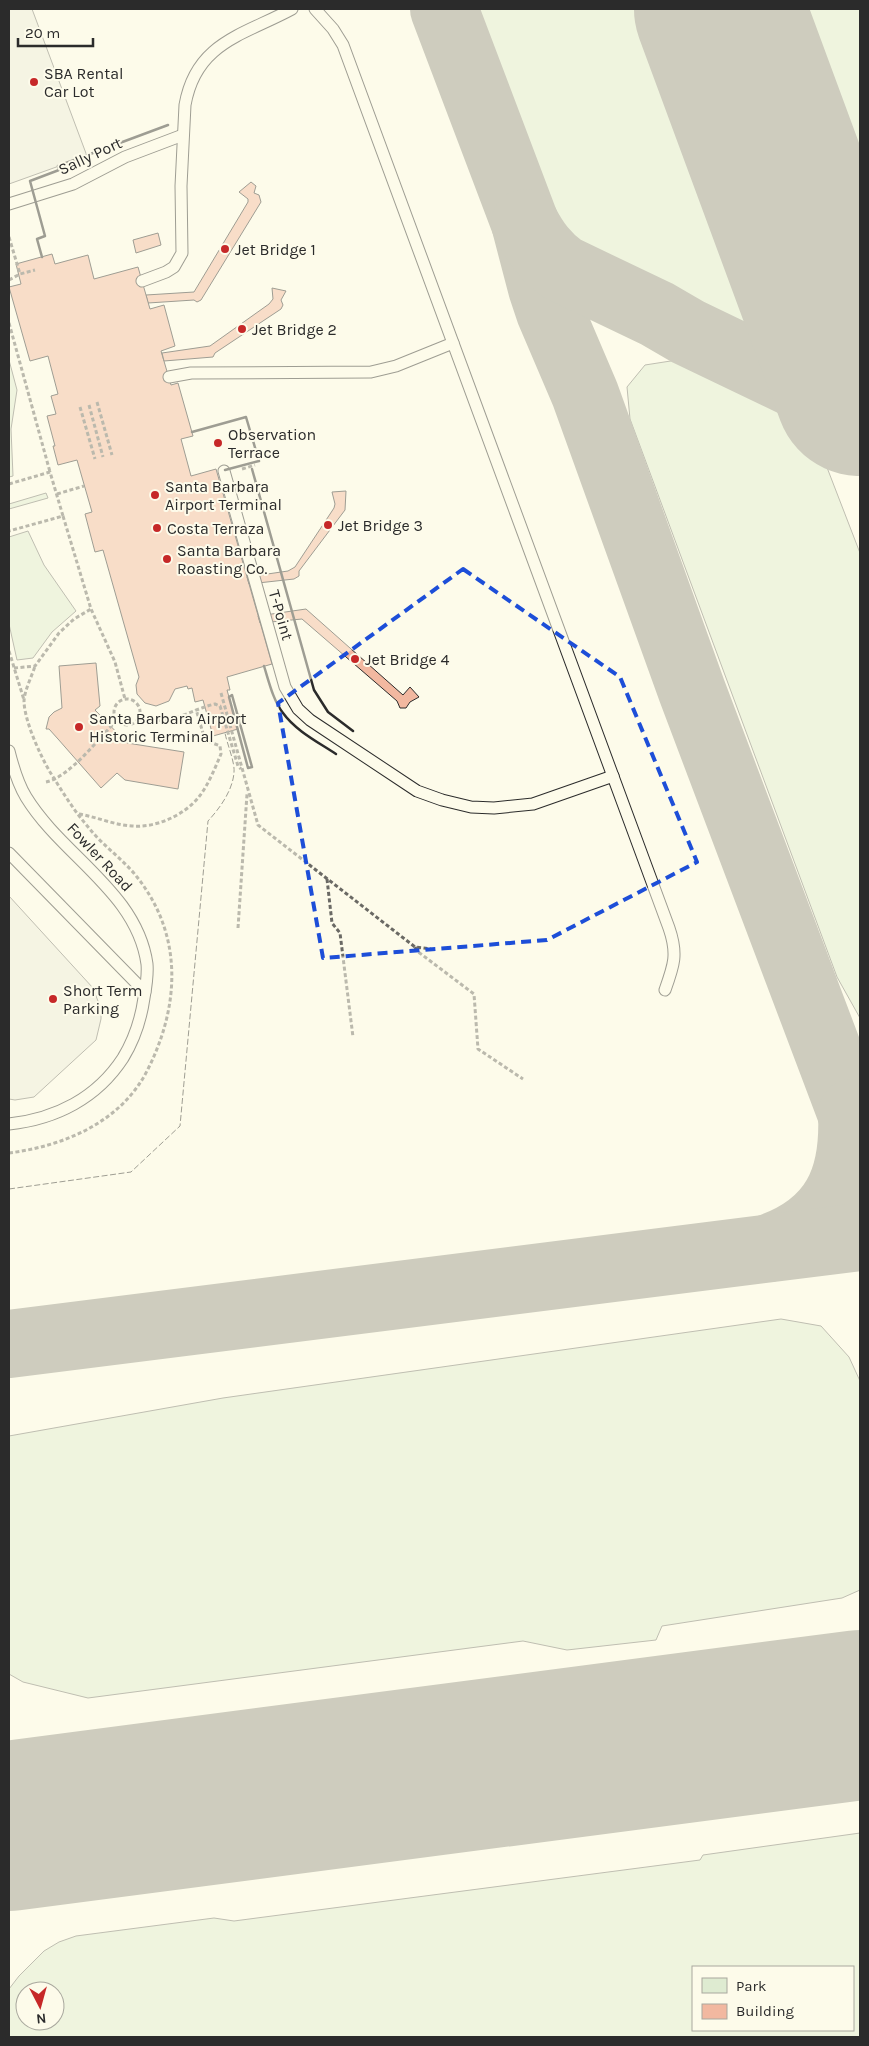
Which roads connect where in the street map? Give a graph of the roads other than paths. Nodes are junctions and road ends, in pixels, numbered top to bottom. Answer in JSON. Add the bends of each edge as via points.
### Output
{"nodes":[{"id":1,"x":292,"y":9,"type":"edge"},
{"id":2,"x":315,"y":9,"type":"edge"},
{"id":3,"x":183,"y":135,"type":"junction"},
{"id":4,"x":9,"y":204,"type":"edge"},
{"id":5,"x":142,"y":281,"type":"dead end"},
{"id":6,"x":453,"y":343,"type":"junction"},
{"id":7,"x":169,"y":377,"type":"dead end"},
{"id":8,"x":224,"y":471,"type":"dead end"},
{"id":9,"x":9,"y":752,"type":"edge"},
{"id":10,"x":613,"y":776,"type":"junction"},
{"id":11,"x":9,"y":853,"type":"edge"},
{"id":12,"x":665,"y":990,"type":"dead end"},
{"id":13,"x":145,"y":992,"type":"junction"},
{"id":14,"x":9,"y":1124,"type":"edge"}],
"edges":[{"from":1,"to":3,"type":"lane","via":[[226,40],[203,61],[187,92]]},
{"from":2,"to":6,"type":"lane","via":[[343,44]]},
{"from":3,"to":4,"type":"lane","name":"Sally Port","via":[[125,157],[72,184]]},
{"from":3,"to":5,"type":"lane","via":[[182,253],[174,267]]},
{"from":6,"to":7,"type":"lane","via":[[396,366],[371,372],[183,373]]},
{"from":6,"to":10,"type":"lane"},
{"from":8,"to":10,"type":"lane","name":"T-Point","via":[[288,695],[310,720],[417,791],[471,807],[533,804]]},
{"from":9,"to":13,"type":"lane","name":"Fowler Road","via":[[27,799],[122,904],[134,923],[147,965]]},
{"from":10,"to":12,"type":"lane","via":[[672,938],[675,961]]},
{"from":11,"to":13,"type":"lane"},
{"from":13,"to":14,"type":"lane","name":"Fowler Road","via":[[134,1035],[124,1056],[102,1084],[69,1108],[36,1120]]}]}
